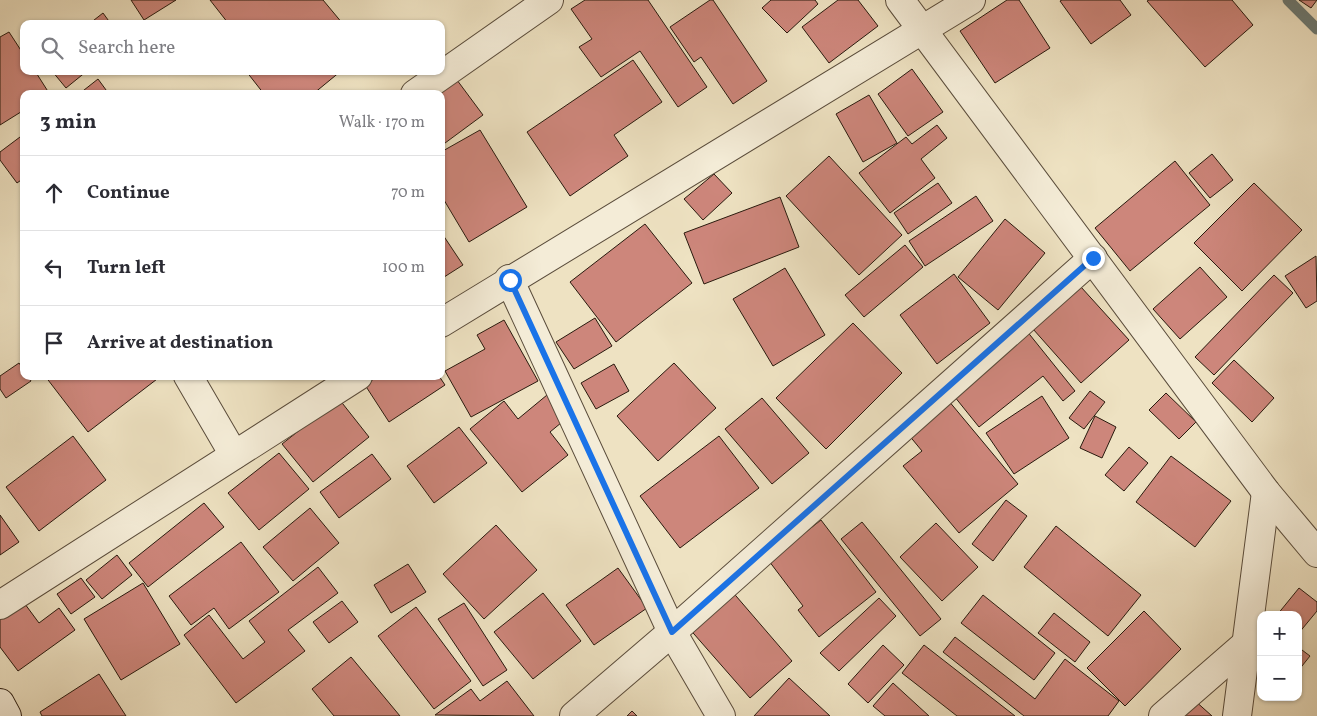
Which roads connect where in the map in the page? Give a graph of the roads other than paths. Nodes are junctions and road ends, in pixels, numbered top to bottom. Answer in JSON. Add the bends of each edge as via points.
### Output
{"nodes":[{"id":1,"x":549,"y":0,"type":"edge"},
{"id":2,"x":900,"y":0,"type":"edge"},
{"id":3,"x":971,"y":0,"type":"edge"},
{"id":4,"x":922,"y":28,"type":"junction"},
{"id":5,"x":445,"y":73,"type":"edge"},
{"id":6,"x":442,"y":75,"type":"edge"},
{"id":7,"x":421,"y":90,"type":"edge"},
{"id":8,"x":1093,"y":258,"type":"junction"},
{"id":9,"x":510,"y":280,"type":"junction"},
{"id":10,"x":445,"y":321,"type":"edge"},
{"id":11,"x":190,"y":380,"type":"edge"},
{"id":12,"x":352,"y":380,"type":"edge"},
{"id":13,"x":234,"y":455,"type":"junction"},
{"id":14,"x":1266,"y":492,"type":"junction"},
{"id":15,"x":1317,"y":553,"type":"edge"},
{"id":16,"x":0,"y":605,"type":"edge"},
{"id":17,"x":672,"y":632,"type":"junction"},
{"id":18,"x":1246,"y":643,"type":"junction"},
{"id":19,"x":0,"y":703,"type":"edge"},
{"id":20,"x":7,"y":716,"type":"edge"},
{"id":21,"x":574,"y":716,"type":"edge"},
{"id":22,"x":721,"y":716,"type":"edge"},
{"id":23,"x":1163,"y":716,"type":"edge"},
{"id":24,"x":1236,"y":716,"type":"edge"}],
"edges":[{"from":1,"to":5,"type":"street"},
{"from":2,"to":4,"type":"street"},
{"from":3,"to":4,"type":"street"},
{"from":4,"to":8,"type":"street"},
{"from":4,"to":9,"type":"street"},
{"from":6,"to":7,"type":"street"},
{"from":8,"to":14,"type":"street"},
{"from":8,"to":17,"type":"street"},
{"from":9,"to":10,"type":"street"},
{"from":9,"to":17,"type":"street"},
{"from":11,"to":13,"type":"street"},
{"from":12,"to":13,"type":"street"},
{"from":13,"to":16,"type":"street"},
{"from":14,"to":15,"type":"street"},
{"from":14,"to":18,"type":"street"},
{"from":17,"to":21,"type":"street"},
{"from":17,"to":22,"type":"street"},
{"from":18,"to":23,"type":"street"},
{"from":18,"to":24,"type":"street"},
{"from":19,"to":20,"type":"street"}]}
